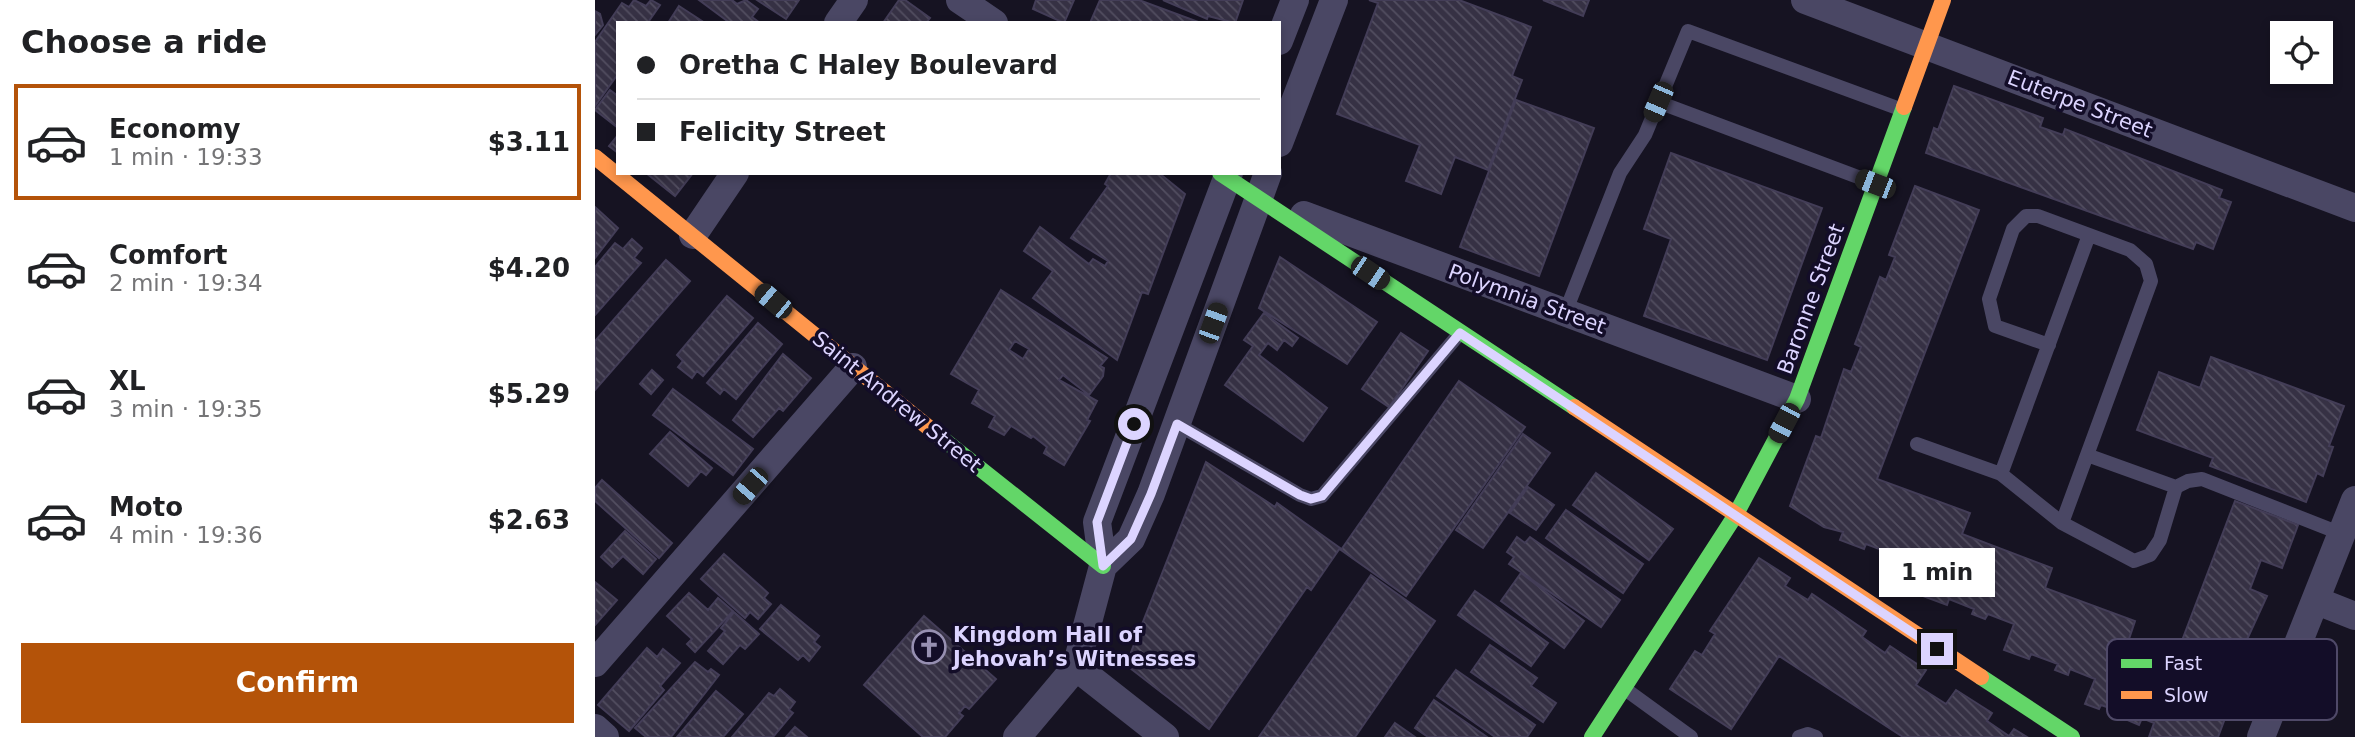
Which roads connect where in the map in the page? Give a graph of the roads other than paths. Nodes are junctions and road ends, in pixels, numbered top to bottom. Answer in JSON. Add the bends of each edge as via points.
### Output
{"nodes":[{"id":1,"x":854,"y":0,"type":"edge"},
{"id":2,"x":960,"y":0,"type":"edge"},
{"id":3,"x":1295,"y":0,"type":"edge"},
{"id":4,"x":1334,"y":0,"type":"edge"},
{"id":5,"x":1805,"y":0,"type":"edge"},
{"id":6,"x":1943,"y":0,"type":"edge"},
{"id":7,"x":839,"y":21,"type":"edge"},
{"id":8,"x":991,"y":21,"type":"edge"},
{"id":9,"x":1281,"y":36,"type":"edge"},
{"id":10,"x":1926,"y":45,"type":"junction"},
{"id":11,"x":1658,"y":102,"type":"junction"},
{"id":12,"x":1903,"y":110,"type":"junction"},
{"id":13,"x":1281,"y":138,"type":"edge"},
{"id":14,"x":595,"y":157,"type":"edge"},
{"id":15,"x":616,"y":174,"type":"edge"},
{"id":16,"x":618,"y":175,"type":"edge"},
{"id":17,"x":734,"y":175,"type":"edge"},
{"id":18,"x":1226,"y":175,"type":"edge"},
{"id":19,"x":1875,"y":184,"type":"junction"},
{"id":20,"x":1263,"y":186,"type":"edge"},
{"id":21,"x":2355,"y":208,"type":"edge"},
{"id":22,"x":693,"y":235,"type":"junction"},
{"id":23,"x":2089,"y":235,"type":"junction"},
{"id":24,"x":1565,"y":313,"type":"junction"},
{"id":25,"x":1460,"y":333,"type":"junction"},
{"id":26,"x":2049,"y":345,"type":"junction"},
{"id":27,"x":853,"y":368,"type":"junction"},
{"id":28,"x":1797,"y":399,"type":"junction"},
{"id":29,"x":1177,"y":424,"type":"junction"},
{"id":30,"x":1917,"y":444,"type":"dead end"},
{"id":31,"x":2087,"y":455,"type":"junction"},
{"id":32,"x":2001,"y":474,"type":"junction"},
{"id":33,"x":2176,"y":488,"type":"junction"},
{"id":34,"x":2355,"y":500,"type":"edge"},
{"id":35,"x":1735,"y":516,"type":"junction"},
{"id":36,"x":2062,"y":523,"type":"junction"},
{"id":37,"x":2342,"y":534,"type":"junction"},
{"id":38,"x":1103,"y":566,"type":"junction"},
{"id":39,"x":2317,"y":601,"type":"junction"},
{"id":40,"x":2355,"y":615,"type":"edge"},
{"id":41,"x":2301,"y":639,"type":"edge"},
{"id":42,"x":595,"y":663,"type":"edge"},
{"id":43,"x":1076,"y":667,"type":"junction"},
{"id":44,"x":1624,"y":688,"type":"junction"},
{"id":45,"x":2268,"y":720,"type":"edge"},
{"id":46,"x":595,"y":728,"type":"edge"},
{"id":47,"x":605,"y":737,"type":"edge"},
{"id":48,"x":1017,"y":737,"type":"edge"},
{"id":49,"x":1165,"y":737,"type":"edge"},
{"id":50,"x":1592,"y":737,"type":"edge"},
{"id":51,"x":1691,"y":737,"type":"edge"},
{"id":52,"x":1799,"y":737,"type":"edge"},
{"id":53,"x":1816,"y":737,"type":"edge"},
{"id":54,"x":2071,"y":737,"type":"edge"},
{"id":55,"x":2261,"y":737,"type":"edge"}],
"edges":[{"from":1,"to":7,"type":"street"},
{"from":2,"to":8,"type":"street"},
{"from":3,"to":9,"type":"street"},
{"from":4,"to":13,"type":"street"},
{"from":5,"to":10,"type":"street","name":"Euterpe Street"},
{"from":6,"to":10,"type":"street","name":"Baronne Street"},
{"from":10,"to":12,"type":"street","name":"Baronne Street"},
{"from":10,"to":21,"type":"street","name":"Euterpe Street"},
{"from":11,"to":12,"type":"lane","via":[[1688,31]]},
{"from":11,"to":19,"type":"lane"},
{"from":11,"to":24,"type":"lane","via":[[1645,135],[1620,173]]},
{"from":12,"to":19,"type":"street","name":"Baronne Street"},
{"from":14,"to":15,"type":"street","name":"Saint Andrew Street"},
{"from":16,"to":22,"type":"street","name":"Saint Andrew Street"},
{"from":17,"to":22,"type":"street"},
{"from":18,"to":20,"type":"street"},
{"from":18,"to":38,"type":"street","via":[[1097,522]]},
{"from":19,"to":28,"type":"street","name":"Baronne Street"},
{"from":20,"to":24,"type":"street","name":"Polymnia Street"},
{"from":20,"to":25,"type":"street"},
{"from":20,"to":29,"type":"street"},
{"from":22,"to":27,"type":"street","name":"Saint Andrew Street"},
{"from":23,"to":26,"type":"lane"},
{"from":23,"to":26,"type":"lane","via":[[2038,216],[2027,216],[2013,229],[1989,299],[1990,314],[1995,326]]},
{"from":23,"to":31,"type":"lane","via":[[2130,250],[2146,264],[2151,281]]},
{"from":24,"to":28,"type":"street","name":"Polymnia Street"},
{"from":25,"to":29,"type":"lane","via":[[1322,496],[1300,495]]},
{"from":25,"to":35,"type":"street"},
{"from":26,"to":32,"type":"lane"},
{"from":27,"to":38,"type":"street","name":"Saint Andrew Street"},
{"from":27,"to":42,"type":"street"},
{"from":28,"to":35,"type":"street","name":"Baronne Street"},
{"from":29,"to":38,"type":"street","via":[[1131,539]]},
{"from":30,"to":32,"type":"lane"},
{"from":31,"to":33,"type":"lane"},
{"from":31,"to":36,"type":"lane"},
{"from":32,"to":36,"type":"lane"},
{"from":33,"to":36,"type":"lane","via":[[2160,540],[2150,555],[2134,561]]},
{"from":33,"to":37,"type":"lane","via":[[2202,479]]},
{"from":34,"to":37,"type":"street"},
{"from":35,"to":44,"type":"street","name":"Baronne Street"},
{"from":35,"to":54,"type":"street"},
{"from":37,"to":39,"type":"street"},
{"from":38,"to":43,"type":"street"},
{"from":39,"to":40,"type":"street"},
{"from":39,"to":41,"type":"street"},
{"from":43,"to":48,"type":"street"},
{"from":43,"to":49,"type":"street"},
{"from":44,"to":50,"type":"street","name":"Baronne Street"},
{"from":44,"to":51,"type":"lane"},
{"from":45,"to":55,"type":"street"},
{"from":46,"to":47,"type":"street"},
{"from":52,"to":53,"type":"lane"}]}
